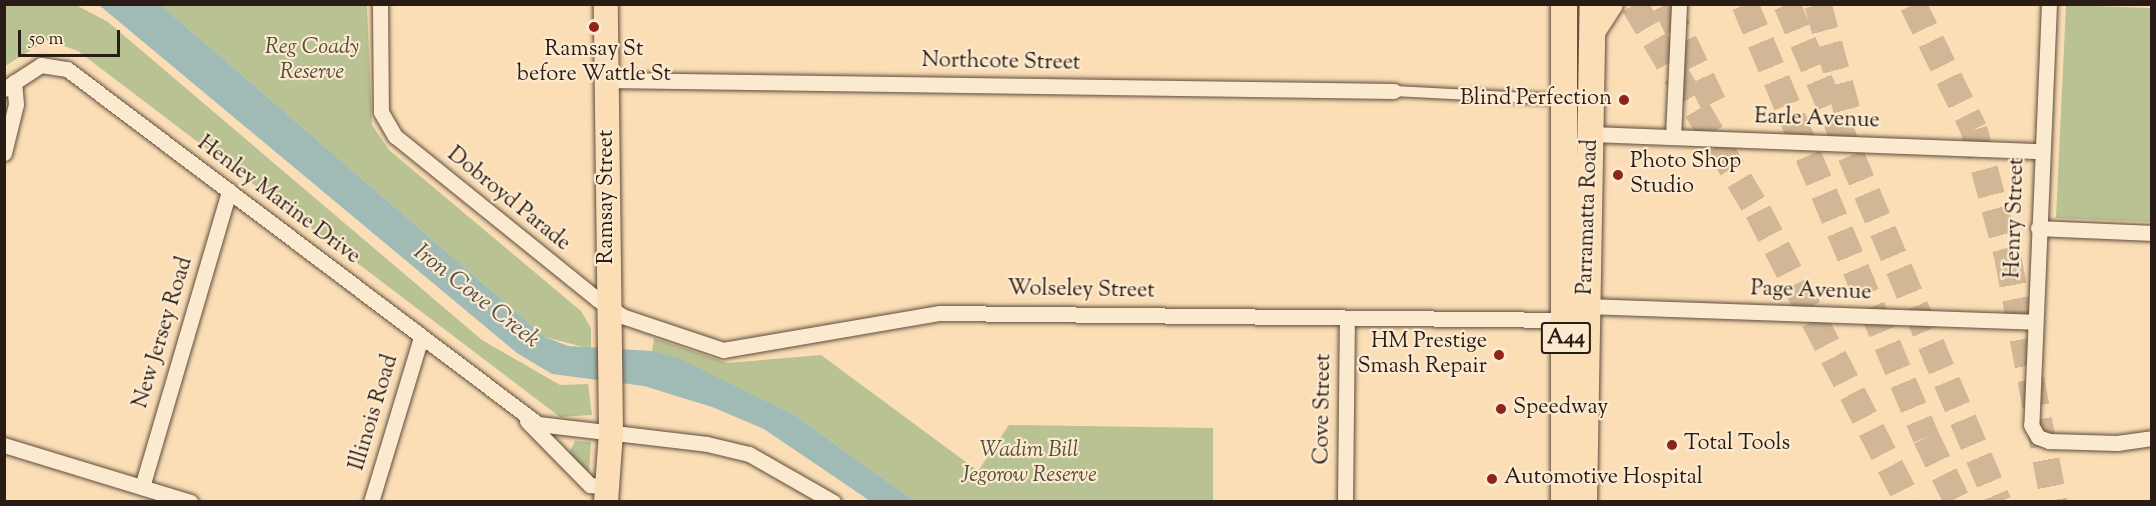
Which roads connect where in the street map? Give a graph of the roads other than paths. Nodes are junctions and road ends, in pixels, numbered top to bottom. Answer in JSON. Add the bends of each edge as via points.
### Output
{"nodes":[{"id":1,"x":380,"y":4,"type":"edge"},
{"id":2,"x":606,"y":4,"type":"edge"},
{"id":3,"x":1564,"y":4,"type":"edge"},
{"id":4,"x":1580,"y":4,"type":"edge"},
{"id":5,"x":1593,"y":4,"type":"edge"},
{"id":6,"x":1611,"y":4,"type":"edge"},
{"id":7,"x":1679,"y":4,"type":"edge"},
{"id":8,"x":2049,"y":4,"type":"edge"},
{"id":9,"x":1562,"y":30,"type":"junction"},
{"id":10,"x":1593,"y":32,"type":"junction"},
{"id":11,"x":607,"y":80,"type":"junction"},
{"id":12,"x":9,"y":85,"type":"edge"},
{"id":13,"x":1394,"y":92,"type":"joint"},
{"id":14,"x":1547,"y":99,"type":"dead end"},
{"id":15,"x":1592,"y":135,"type":"junction"},
{"id":16,"x":1673,"y":138,"type":"junction"},
{"id":17,"x":2041,"y":151,"type":"junction"},
{"id":18,"x":4,"y":153,"type":"edge"},
{"id":19,"x":229,"y":191,"type":"junction"},
{"id":20,"x":2038,"y":228,"type":"junction"},
{"id":21,"x":2151,"y":233,"type":"edge"},
{"id":22,"x":608,"y":306,"type":"junction"},
{"id":23,"x":1576,"y":313,"type":"junction"},
{"id":24,"x":1347,"y":318,"type":"junction"},
{"id":25,"x":2034,"y":322,"type":"junction"},
{"id":26,"x":420,"y":337,"type":"junction"},
{"id":27,"x":519,"y":413,"type":"junction"},
{"id":28,"x":611,"y":433,"type":"junction"},
{"id":29,"x":2151,"y":438,"type":"edge"},
{"id":30,"x":4,"y":445,"type":"edge"},
{"id":31,"x":142,"y":486,"type":"junction"},
{"id":32,"x":607,"y":494,"type":"edge"},
{"id":33,"x":191,"y":501,"type":"edge"},
{"id":34,"x":371,"y":501,"type":"edge"},
{"id":35,"x":833,"y":501,"type":"edge"},
{"id":36,"x":1346,"y":501,"type":"edge"},
{"id":37,"x":1564,"y":501,"type":"edge"},
{"id":38,"x":1584,"y":501,"type":"edge"}],
"edges":[{"from":1,"to":22,"type":"street","name":"Dobroyd Parade","via":[[384,123]]},
{"from":2,"to":11,"type":"main road","name":"Ramsay Street"},
{"from":3,"to":9,"type":"highway","name":"Parramatta Road","number":"A44"},
{"from":4,"to":9,"type":"highway"},
{"from":5,"to":10,"type":"highway","name":"Parramatta Road","number":"A44"},
{"from":6,"to":10,"type":"main road"},
{"from":7,"to":16,"type":"street"},
{"from":8,"to":17,"type":"street","name":"Henry Street"},
{"from":9,"to":23,"type":"highway","name":"Parramatta Road","number":"A44"},
{"from":10,"to":15,"type":"highway","name":"Parramatta Road","number":"A44"},
{"from":11,"to":13,"type":"street","name":"Northcote Street"},
{"from":11,"to":22,"type":"main road","name":"Ramsay Street"},
{"from":12,"to":18,"type":"street","via":[[16,104]]},
{"from":12,"to":19,"type":"street","name":"Henley Marine Drive","via":[[41,65],[55,63]]},
{"from":13,"to":14,"type":"street"},
{"from":15,"to":16,"type":"street","name":"Earle Avenue"},
{"from":15,"to":23,"type":"highway","name":"Parramatta Road","number":"A44"},
{"from":16,"to":17,"type":"street","name":"Earle Avenue"},
{"from":17,"to":20,"type":"street","name":"Henry Street"},
{"from":19,"to":26,"type":"street","name":"Henley Marine Drive"},
{"from":19,"to":31,"type":"street","name":"New Jersey Road"},
{"from":20,"to":21,"type":"street"},
{"from":20,"to":25,"type":"street","name":"Henry Street"},
{"from":22,"to":24,"type":"street","name":"Wolseley Street","via":[[730,351],[940,313]]},
{"from":22,"to":28,"type":"main road","name":"Ramsay Street"},
{"from":23,"to":24,"type":"street","name":"Wolseley Street"},
{"from":23,"to":25,"type":"street","name":"Page Avenue"},
{"from":23,"to":37,"type":"highway","name":"Parramatta Road","number":"A44"},
{"from":23,"to":38,"type":"highway","name":"Parramatta Road","number":"A44"},
{"from":24,"to":36,"type":"street","name":"Cove Street"},
{"from":25,"to":29,"type":"street","name":"Henry Street","via":[[2034,433],[2049,441],[2117,443]]},
{"from":26,"to":27,"type":"street","name":"Henley Marine Drive"},
{"from":26,"to":34,"type":"street","name":"Illinois Road"},
{"from":27,"to":28,"type":"street","name":"Henley Marine Drive","via":[[551,428]]},
{"from":27,"to":32,"type":"street","name":"Henley Marine Drive","via":[[590,485]]},
{"from":28,"to":32,"type":"main road","name":"Ramsay Street"},
{"from":28,"to":35,"type":"street","name":"Henley Marine Drive","via":[[749,454]]},
{"from":30,"to":31,"type":"street"},
{"from":31,"to":33,"type":"street"}]}
